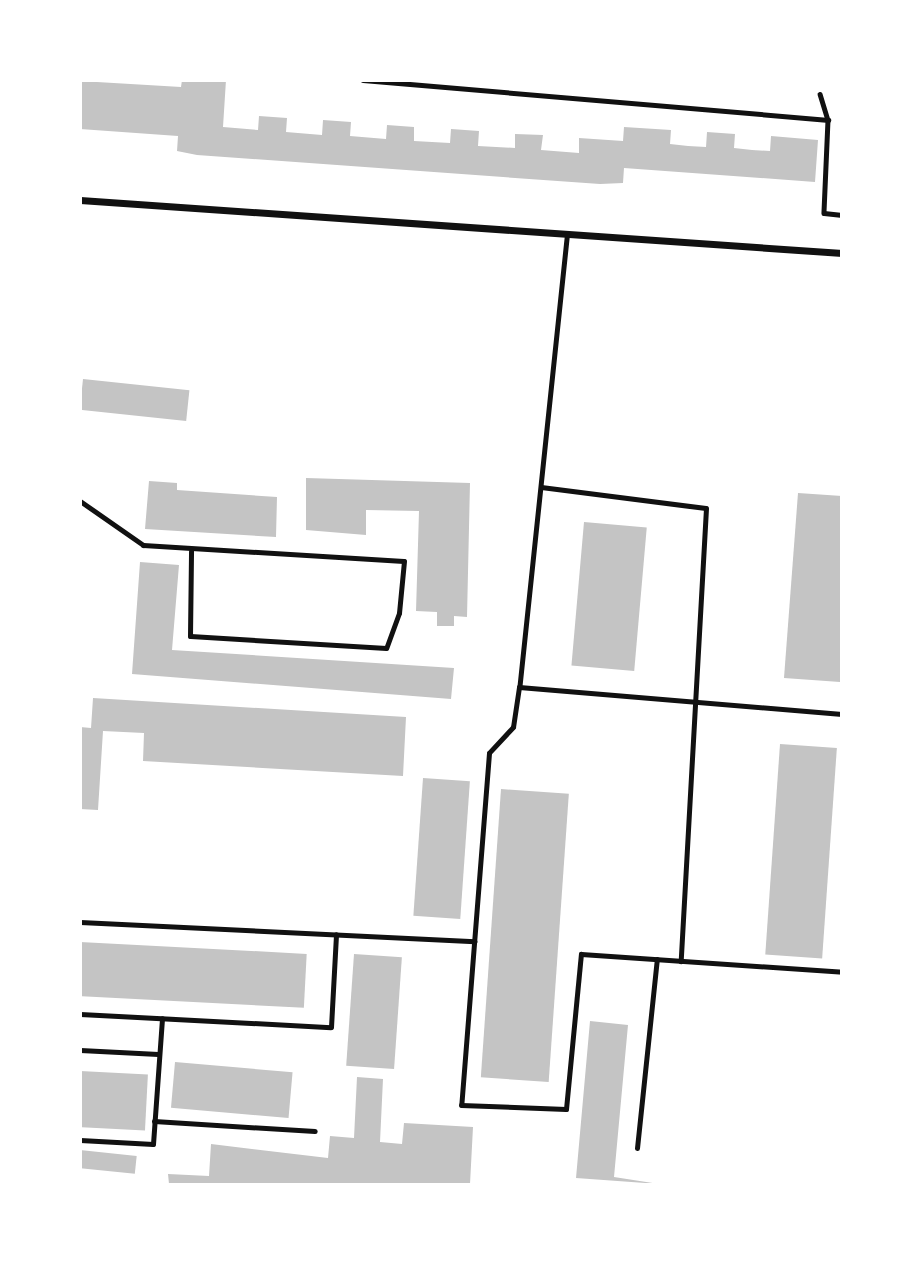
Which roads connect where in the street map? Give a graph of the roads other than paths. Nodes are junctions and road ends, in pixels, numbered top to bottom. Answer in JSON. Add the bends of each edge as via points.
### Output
{"nodes":[{"id":1,"x":80,"y":200,"type":"edge"},
{"id":2,"x":567,"y":234,"type":"junction"},
{"id":3,"x":842,"y":253,"type":"edge"},
{"id":4,"x":541,"y":486,"type":"junction"},
{"id":5,"x":80,"y":501,"type":"edge"},
{"id":6,"x":191,"y":551,"type":"junction"},
{"id":7,"x":519,"y":687,"type":"junction"},
{"id":8,"x":691,"y":703,"type":"junction"},
{"id":9,"x":842,"y":714,"type":"edge"},
{"id":10,"x":80,"y":922,"type":"edge"},
{"id":11,"x":336,"y":934,"type":"junction"},
{"id":12,"x":475,"y":941,"type":"junction"},
{"id":13,"x":657,"y":959,"type":"junction"},
{"id":14,"x":681,"y":961,"type":"junction"},
{"id":15,"x":842,"y":972,"type":"edge"},
{"id":16,"x":80,"y":1014,"type":"edge"},
{"id":17,"x":162,"y":1018,"type":"junction"},
{"id":18,"x":80,"y":1051,"type":"edge"},
{"id":19,"x":158,"y":1054,"type":"junction"},
{"id":20,"x":155,"y":1121,"type":"junction"},
{"id":21,"x":315,"y":1131,"type":"dead end"},
{"id":22,"x":80,"y":1140,"type":"edge"},
{"id":23,"x":637,"y":1148,"type":"dead end"}],
"edges":[{"from":1,"to":2,"type":"street"},
{"from":2,"to":3,"type":"street"},
{"from":2,"to":4,"type":"lane"},
{"from":4,"to":7,"type":"lane"},
{"from":4,"to":8,"type":"lane","via":[[706,508]]},
{"from":5,"to":6,"type":"lane","via":[[143,545]]},
{"from":6,"to":6,"type":"lane","via":[[190,636],[386,648],[399,613],[404,561]]},
{"from":7,"to":8,"type":"lane"},
{"from":7,"to":12,"type":"lane","via":[[513,727],[489,753]]},
{"from":8,"to":9,"type":"lane"},
{"from":8,"to":14,"type":"lane"},
{"from":10,"to":11,"type":"lane"},
{"from":11,"to":12,"type":"lane"},
{"from":11,"to":17,"type":"lane","via":[[331,1027]]},
{"from":12,"to":13,"type":"lane","via":[[461,1105],[566,1109],[581,954]]},
{"from":13,"to":14,"type":"lane"},
{"from":13,"to":23,"type":"lane"},
{"from":14,"to":15,"type":"lane"},
{"from":16,"to":17,"type":"lane"},
{"from":17,"to":19,"type":"lane"},
{"from":18,"to":19,"type":"lane"},
{"from":19,"to":20,"type":"lane"},
{"from":20,"to":21,"type":"lane"},
{"from":20,"to":22,"type":"lane","via":[[153,1144]]}]}
